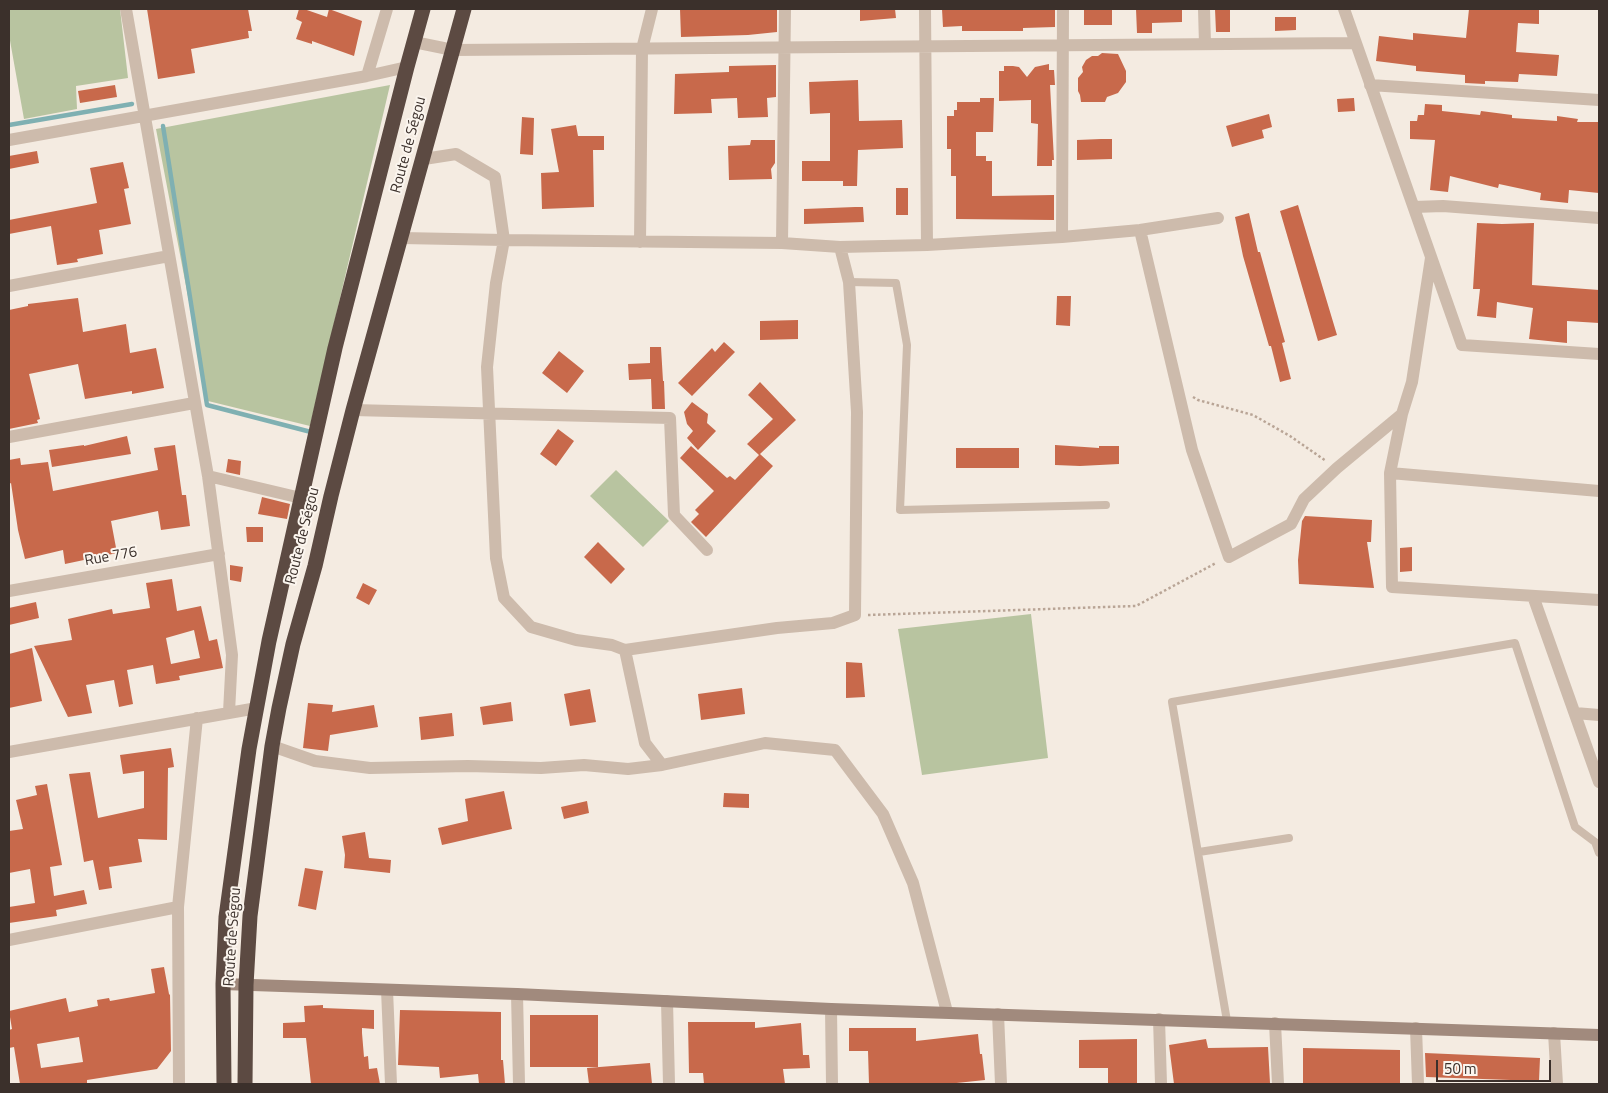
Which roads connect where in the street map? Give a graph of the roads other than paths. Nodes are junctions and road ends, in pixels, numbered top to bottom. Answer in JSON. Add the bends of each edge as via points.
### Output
{"nodes":[{"id":1,"x":126,"y":9,"type":"edge"},
{"id":2,"x":387,"y":9,"type":"edge"},
{"id":3,"x":423,"y":9,"type":"edge"},
{"id":4,"x":464,"y":9,"type":"edge"},
{"id":5,"x":652,"y":9,"type":"edge"},
{"id":6,"x":785,"y":9,"type":"edge"},
{"id":7,"x":925,"y":9,"type":"edge"},
{"id":8,"x":1063,"y":9,"type":"edge"},
{"id":9,"x":1204,"y":9,"type":"edge"},
{"id":10,"x":1344,"y":9,"type":"edge"},
{"id":11,"x":414,"y":42,"type":"junction"},
{"id":12,"x":1356,"y":43,"type":"junction"},
{"id":13,"x":1205,"y":44,"type":"junction"},
{"id":14,"x":1062,"y":45,"type":"junction"},
{"id":15,"x":924,"y":47,"type":"junction"},
{"id":16,"x":784,"y":48,"type":"junction"},
{"id":17,"x":642,"y":49,"type":"junction"},
{"id":18,"x":453,"y":50,"type":"junction"},
{"id":19,"x":407,"y":67,"type":"junction"},
{"id":20,"x":367,"y":76,"type":"junction"},
{"id":21,"x":1370,"y":85,"type":"junction"},
{"id":22,"x":1599,"y":100,"type":"edge"},
{"id":23,"x":145,"y":116,"type":"junction"},
{"id":24,"x":9,"y":140,"type":"edge"},
{"id":25,"x":424,"y":158,"type":"junction"},
{"id":26,"x":1414,"y":208,"type":"junction"},
{"id":27,"x":1218,"y":218,"type":"dead end"},
{"id":28,"x":1599,"y":218,"type":"edge"},
{"id":29,"x":1140,"y":230,"type":"junction"},
{"id":30,"x":1062,"y":237,"type":"junction"},
{"id":31,"x":402,"y":238,"type":"junction"},
{"id":32,"x":504,"y":240,"type":"junction"},
{"id":33,"x":640,"y":242,"type":"junction"},
{"id":34,"x":782,"y":243,"type":"junction"},
{"id":35,"x":927,"y":245,"type":"junction"},
{"id":36,"x":840,"y":247,"type":"junction"},
{"id":37,"x":169,"y":256,"type":"junction"},
{"id":38,"x":1432,"y":258,"type":"junction"},
{"id":39,"x":848,"y":282,"type":"junction"},
{"id":40,"x":9,"y":286,"type":"edge"},
{"id":41,"x":1599,"y":354,"type":"edge"},
{"id":42,"x":194,"y":403,"type":"junction"},
{"id":43,"x":353,"y":410,"type":"junction"},
{"id":44,"x":490,"y":414,"type":"junction"},
{"id":45,"x":1402,"y":414,"type":"junction"},
{"id":46,"x":9,"y":437,"type":"edge"},
{"id":47,"x":1390,"y":473,"type":"junction"},
{"id":48,"x":208,"y":476,"type":"junction"},
{"id":49,"x":1599,"y":491,"type":"edge"},
{"id":50,"x":300,"y":498,"type":"junction"},
{"id":51,"x":1106,"y":505,"type":"dead end"},
{"id":52,"x":707,"y":550,"type":"dead end"},
{"id":53,"x":219,"y":554,"type":"junction"},
{"id":54,"x":9,"y":592,"type":"edge"},
{"id":55,"x":1533,"y":596,"type":"junction"},
{"id":56,"x":1599,"y":600,"type":"edge"},
{"id":57,"x":625,"y":650,"type":"junction"},
{"id":58,"x":258,"y":708,"type":"junction"},
{"id":59,"x":229,"y":712,"type":"junction"},
{"id":60,"x":1575,"y":713,"type":"junction"},
{"id":61,"x":1599,"y":715,"type":"edge"},
{"id":62,"x":198,"y":718,"type":"junction"},
{"id":63,"x":272,"y":746,"type":"junction"},
{"id":64,"x":9,"y":752,"type":"edge"},
{"id":65,"x":662,"y":765,"type":"junction"},
{"id":66,"x":1599,"y":782,"type":"edge"},
{"id":67,"x":1289,"y":838,"type":"dead end"},
{"id":68,"x":1199,"y":852,"type":"junction"},
{"id":69,"x":1599,"y":853,"type":"edge"},
{"id":70,"x":178,"y":907,"type":"junction"},
{"id":71,"x":9,"y":940,"type":"edge"},
{"id":72,"x":223,"y":984,"type":"junction"},
{"id":73,"x":246,"y":985,"type":"junction"},
{"id":74,"x":387,"y":990,"type":"junction"},
{"id":75,"x":517,"y":994,"type":"junction"},
{"id":76,"x":666,"y":1001,"type":"junction"},
{"id":77,"x":831,"y":1009,"type":"junction"},
{"id":78,"x":947,"y":1012,"type":"junction"},
{"id":79,"x":998,"y":1014,"type":"junction"},
{"id":80,"x":1158,"y":1019,"type":"junction"},
{"id":81,"x":1227,"y":1021,"type":"junction"},
{"id":82,"x":1275,"y":1023,"type":"junction"},
{"id":83,"x":1416,"y":1028,"type":"junction"},
{"id":84,"x":1554,"y":1033,"type":"junction"},
{"id":85,"x":1599,"y":1035,"type":"edge"},
{"id":86,"x":179,"y":1084,"type":"edge"},
{"id":87,"x":224,"y":1084,"type":"edge"},
{"id":88,"x":245,"y":1084,"type":"edge"},
{"id":89,"x":390,"y":1084,"type":"edge"},
{"id":90,"x":519,"y":1084,"type":"edge"},
{"id":91,"x":669,"y":1084,"type":"edge"},
{"id":92,"x":832,"y":1084,"type":"edge"},
{"id":93,"x":1001,"y":1084,"type":"edge"},
{"id":94,"x":1161,"y":1084,"type":"edge"},
{"id":95,"x":1278,"y":1084,"type":"edge"},
{"id":96,"x":1418,"y":1084,"type":"edge"},
{"id":97,"x":1557,"y":1084,"type":"edge"}],
"edges":[{"from":1,"to":23,"type":"street"},
{"from":2,"to":20,"type":"street"},
{"from":3,"to":11,"type":"highway","name":"Route de Ségou"},
{"from":4,"to":18,"type":"highway","name":"Route de Ségou"},
{"from":5,"to":17,"type":"street"},
{"from":6,"to":16,"type":"street"},
{"from":7,"to":15,"type":"street"},
{"from":8,"to":14,"type":"street"},
{"from":9,"to":13,"type":"street"},
{"from":10,"to":12,"type":"street"},
{"from":11,"to":18,"type":"street"},
{"from":11,"to":19,"type":"highway","name":"Route de Ségou"},
{"from":12,"to":13,"type":"street"},
{"from":12,"to":21,"type":"street"},
{"from":13,"to":14,"type":"street"},
{"from":14,"to":15,"type":"street"},
{"from":14,"to":30,"type":"street"},
{"from":15,"to":16,"type":"street"},
{"from":15,"to":35,"type":"street"},
{"from":16,"to":17,"type":"street"},
{"from":16,"to":34,"type":"street"},
{"from":17,"to":18,"type":"street"},
{"from":17,"to":33,"type":"street"},
{"from":18,"to":25,"type":"highway","name":"Route de Ségou"},
{"from":19,"to":20,"type":"street"},
{"from":19,"to":50,"type":"highway","name":"Route de Ségou"},
{"from":20,"to":23,"type":"street"},
{"from":21,"to":22,"type":"street"},
{"from":21,"to":26,"type":"street"},
{"from":23,"to":24,"type":"street"},
{"from":23,"to":37,"type":"street"},
{"from":25,"to":31,"type":"highway","name":"Route de Ségou"},
{"from":25,"to":32,"type":"street","via":[[456,154],[495,177]]},
{"from":26,"to":28,"type":"street","via":[[1444,206]]},
{"from":26,"to":38,"type":"street"},
{"from":27,"to":29,"type":"street"},
{"from":29,"to":30,"type":"street"},
{"from":29,"to":45,"type":"street","via":[[1192,450],[1229,557],[1291,524],[1304,498]]},
{"from":30,"to":35,"type":"street"},
{"from":31,"to":32,"type":"street"},
{"from":31,"to":43,"type":"highway","name":"Route de Ségou"},
{"from":32,"to":33,"type":"street"},
{"from":32,"to":44,"type":"street","via":[[487,366]]},
{"from":33,"to":34,"type":"street"},
{"from":34,"to":36,"type":"street"},
{"from":35,"to":36,"type":"street"},
{"from":36,"to":39,"type":"street"},
{"from":37,"to":40,"type":"street"},
{"from":37,"to":42,"type":"street"},
{"from":38,"to":41,"type":"street","via":[[1462,345]]},
{"from":38,"to":45,"type":"street","via":[[1412,382]]},
{"from":39,"to":51,"type":"lane","via":[[896,283],[907,345],[900,510]]},
{"from":39,"to":57,"type":"street","via":[[857,412],[855,615],[833,623]]},
{"from":42,"to":46,"type":"street"},
{"from":42,"to":48,"type":"street"},
{"from":43,"to":44,"type":"street"},
{"from":43,"to":63,"type":"highway","name":"Route de Ségou","via":[[293,644]]},
{"from":44,"to":52,"type":"street","via":[[670,418],[674,514]]},
{"from":44,"to":57,"type":"street","via":[[496,558],[504,598],[531,626]]},
{"from":45,"to":47,"type":"street"},
{"from":47,"to":49,"type":"street"},
{"from":47,"to":55,"type":"street","via":[[1392,587]]},
{"from":48,"to":50,"type":"street"},
{"from":48,"to":53,"type":"street"},
{"from":50,"to":58,"type":"highway","name":"Route de Ségou"},
{"from":53,"to":54,"type":"street","name":"Rue 776"},
{"from":53,"to":59,"type":"street","via":[[232,654]]},
{"from":55,"to":56,"type":"street"},
{"from":55,"to":60,"type":"street"},
{"from":57,"to":65,"type":"street","via":[[645,743]]},
{"from":58,"to":59,"type":"street"},
{"from":58,"to":72,"type":"highway","name":"Route de Ségou","via":[[249,749],[226,917]]},
{"from":59,"to":62,"type":"street"},
{"from":60,"to":61,"type":"street"},
{"from":60,"to":66,"type":"street"},
{"from":62,"to":64,"type":"street"},
{"from":62,"to":70,"type":"street"},
{"from":63,"to":65,"type":"street","via":[[315,761],[370,768],[584,765],[628,770]]},
{"from":63,"to":73,"type":"highway","name":"Route de Ségou","via":[[250,916]]},
{"from":65,"to":78,"type":"street","via":[[766,743],[835,750],[883,814],[913,883]]},
{"from":67,"to":68,"type":"lane"},
{"from":68,"to":69,"type":"lane","via":[[1172,702],[1515,643],[1575,827],[1595,842]]},
{"from":68,"to":81,"type":"lane"},
{"from":70,"to":71,"type":"street"},
{"from":70,"to":86,"type":"street"},
{"from":72,"to":73,"type":"street"},
{"from":72,"to":87,"type":"highway","name":"Route de Ségou"},
{"from":73,"to":74,"type":"street"},
{"from":73,"to":88,"type":"highway","name":"Route de Ségou"},
{"from":74,"to":75,"type":"street"},
{"from":74,"to":89,"type":"street"},
{"from":75,"to":76,"type":"street"},
{"from":75,"to":90,"type":"street"},
{"from":76,"to":77,"type":"street"},
{"from":76,"to":91,"type":"street"},
{"from":77,"to":78,"type":"street"},
{"from":77,"to":92,"type":"street"},
{"from":78,"to":79,"type":"street"},
{"from":79,"to":80,"type":"street"},
{"from":79,"to":93,"type":"street"},
{"from":80,"to":81,"type":"street"},
{"from":80,"to":94,"type":"street"},
{"from":81,"to":82,"type":"street"},
{"from":82,"to":83,"type":"street"},
{"from":82,"to":95,"type":"street"},
{"from":83,"to":84,"type":"street"},
{"from":83,"to":96,"type":"street"},
{"from":84,"to":85,"type":"street"},
{"from":84,"to":97,"type":"street"}]}
